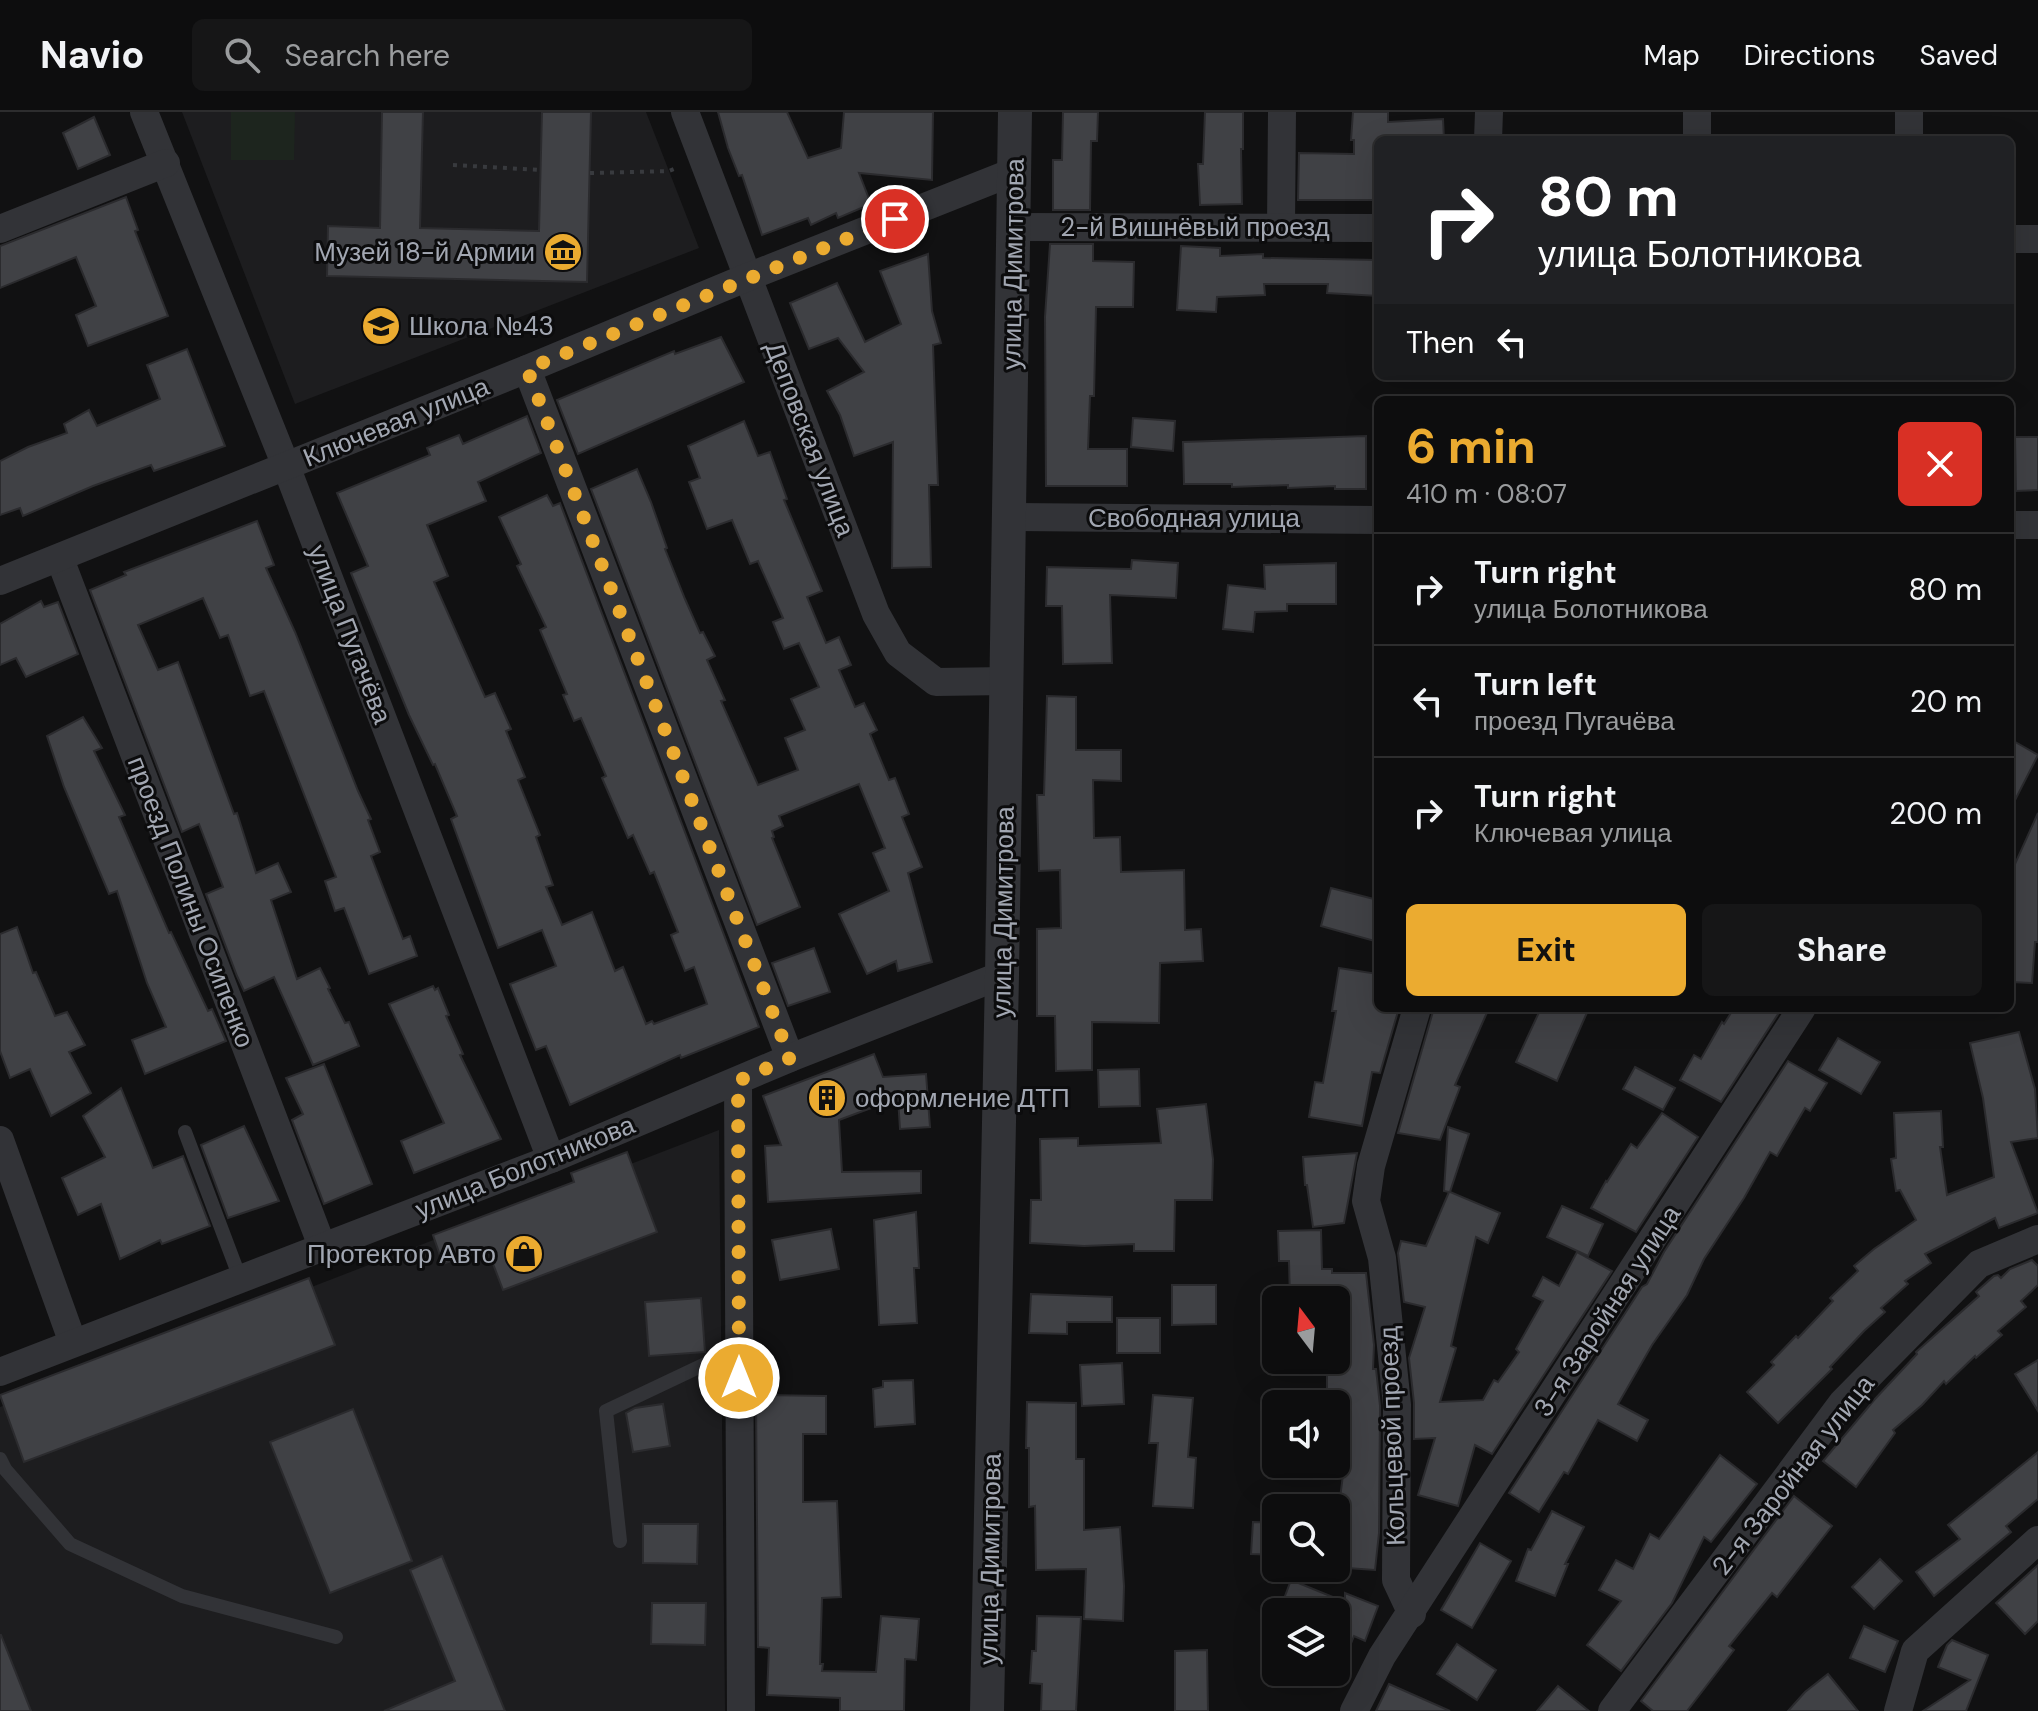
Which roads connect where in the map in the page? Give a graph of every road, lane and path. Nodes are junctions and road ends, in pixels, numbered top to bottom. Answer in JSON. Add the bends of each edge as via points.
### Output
{"nodes":[{"id":1,"x":144,"y":112,"type":"edge"},
{"id":2,"x":685,"y":112,"type":"edge"},
{"id":3,"x":1015,"y":112,"type":"edge"},
{"id":4,"x":1282,"y":112,"type":"edge"},
{"id":5,"x":1489,"y":112,"type":"edge"},
{"id":6,"x":1697,"y":112,"type":"edge"},
{"id":7,"x":1909,"y":112,"type":"edge"},
{"id":8,"x":1488,"y":136,"type":"edge"},
{"id":9,"x":1697,"y":136,"type":"edge"},
{"id":10,"x":1909,"y":136,"type":"edge"},
{"id":11,"x":703,"y":157,"type":"junction"},
{"id":12,"x":166,"y":163,"type":"junction"},
{"id":13,"x":453,"y":165,"type":"dead end"},
{"id":14,"x":541,"y":170,"type":"dead end"},
{"id":15,"x":1013,"y":172,"type":"junction"},
{"id":16,"x":590,"y":173,"type":"dead end"},
{"id":17,"x":1281,"y":226,"type":"junction"},
{"id":18,"x":1013,"y":227,"type":"junction"},
{"id":19,"x":1374,"y":228,"type":"edge"},
{"id":20,"x":0,"y":229,"type":"edge"},
{"id":21,"x":2014,"y":239,"type":"edge"},
{"id":22,"x":2038,"y":239,"type":"edge"},
{"id":23,"x":748,"y":277,"type":"junction"},
{"id":24,"x":527,"y":369,"type":"junction"},
{"id":25,"x":286,"y":466,"type":"junction"},
{"id":26,"x":1010,"y":517,"type":"junction"},
{"id":27,"x":1374,"y":520,"type":"edge"},
{"id":28,"x":2014,"y":525,"type":"edge"},
{"id":29,"x":2038,"y":525,"type":"edge"},
{"id":30,"x":60,"y":559,"type":"junction"},
{"id":31,"x":0,"y":581,"type":"edge"},
{"id":32,"x":1007,"y":681,"type":"junction"},
{"id":33,"x":1002,"y":975,"type":"junction"},
{"id":34,"x":1416,"y":1012,"type":"edge"},
{"id":35,"x":1799,"y":1012,"type":"edge"},
{"id":36,"x":790,"y":1058,"type":"junction"},
{"id":37,"x":738,"y":1081,"type":"junction"},
{"id":38,"x":185,"y":1132,"type":"dead end"},
{"id":39,"x":0,"y":1140,"type":"edge"},
{"id":40,"x":551,"y":1159,"type":"junction"},
{"id":41,"x":2038,"y":1239,"type":"edge"},
{"id":42,"x":322,"y":1246,"type":"junction"},
{"id":43,"x":240,"y":1278,"type":"junction"},
{"id":44,"x":73,"y":1343,"type":"junction"},
{"id":45,"x":739,"y":1348,"type":"junction"},
{"id":46,"x":0,"y":1372,"type":"edge"},
{"id":47,"x":0,"y":1459,"type":"edge"},
{"id":48,"x":2038,"y":1540,"type":"edge"},
{"id":49,"x":620,"y":1541,"type":"dead end"},
{"id":50,"x":1412,"y":1614,"type":"junction"},
{"id":51,"x":336,"y":1637,"type":"dead end"},
{"id":52,"x":741,"y":1711,"type":"edge"},
{"id":53,"x":987,"y":1711,"type":"edge"},
{"id":54,"x":1354,"y":1711,"type":"edge"},
{"id":55,"x":1612,"y":1711,"type":"edge"},
{"id":56,"x":1898,"y":1711,"type":"edge"}],
"edges":[{"from":1,"to":12,"type":"street","name":"улица Пугачёва"},
{"from":2,"to":11,"type":"street","name":"Деповская улица"},
{"from":3,"to":15,"type":"street","name":"улица Димитрова"},
{"from":4,"to":17,"type":"street"},
{"from":5,"to":8,"type":"street"},
{"from":6,"to":9,"type":"street"},
{"from":7,"to":10,"type":"street"},
{"from":11,"to":16,"type":"path","via":[[669,171]]},
{"from":11,"to":23,"type":"street","name":"Деповская улица"},
{"from":12,"to":20,"type":"street"},
{"from":12,"to":25,"type":"street","name":"улица Пугачёва"},
{"from":13,"to":14,"type":"path"},
{"from":15,"to":18,"type":"street","name":"улица Димитрова"},
{"from":15,"to":23,"type":"street","name":"Ключевая улица"},
{"from":17,"to":18,"type":"street","name":"2-й Вишнёвый проезд"},
{"from":17,"to":19,"type":"street","name":"2-й Вишнёвый проезд"},
{"from":18,"to":26,"type":"street","name":"улица Димитрова"},
{"from":21,"to":22,"type":"street"},
{"from":23,"to":24,"type":"street","name":"Ключевая улица"},
{"from":23,"to":32,"type":"street","name":"Деповская улица","via":[[876,614],[898,653],[936,682]]},
{"from":24,"to":25,"type":"street","name":"Ключевая улица"},
{"from":24,"to":36,"type":"street"},
{"from":25,"to":30,"type":"street","name":"Ключевая улица"},
{"from":25,"to":40,"type":"street","name":"улица Пугачёва"},
{"from":26,"to":27,"type":"street","name":"Свободная улица"},
{"from":26,"to":32,"type":"street","name":"улица Димитрова"},
{"from":28,"to":29,"type":"street"},
{"from":30,"to":31,"type":"street","name":"Ключевая улица"},
{"from":30,"to":42,"type":"street","name":"проезд Полины Осипенко"},
{"from":32,"to":33,"type":"street","name":"улица Димитрова"},
{"from":33,"to":36,"type":"street","name":"улица Болотникова"},
{"from":33,"to":53,"type":"street","name":"улица Димитрова"},
{"from":34,"to":50,"type":"street","name":"Кольцевой проезд","via":[[1371,1166],[1366,1201],[1382,1258],[1397,1405],[1396,1580]]},
{"from":35,"to":50,"type":"street","name":"3-я Заройная улица"},
{"from":36,"to":37,"type":"street","name":"улица Болотникова"},
{"from":37,"to":40,"type":"street","name":"улица Болотникова"},
{"from":37,"to":45,"type":"street"},
{"from":38,"to":43,"type":"lane"},
{"from":39,"to":44,"type":"street"},
{"from":40,"to":42,"type":"street","name":"улица Болотникова"},
{"from":41,"to":55,"type":"street","name":"2-я Заройная улица","via":[[1979,1264],[1843,1402]]},
{"from":42,"to":43,"type":"street","name":"улица Болотникова"},
{"from":43,"to":44,"type":"street","name":"улица Болотникова"},
{"from":44,"to":46,"type":"street","name":"улица Болотникова"},
{"from":45,"to":49,"type":"lane","via":[[606,1411]]},
{"from":45,"to":52,"type":"street"},
{"from":47,"to":51,"type":"lane","via":[[70,1544],[182,1596]]},
{"from":48,"to":56,"type":"street","via":[[1915,1651]]},
{"from":50,"to":54,"type":"street","via":[[1382,1656]]}]}
